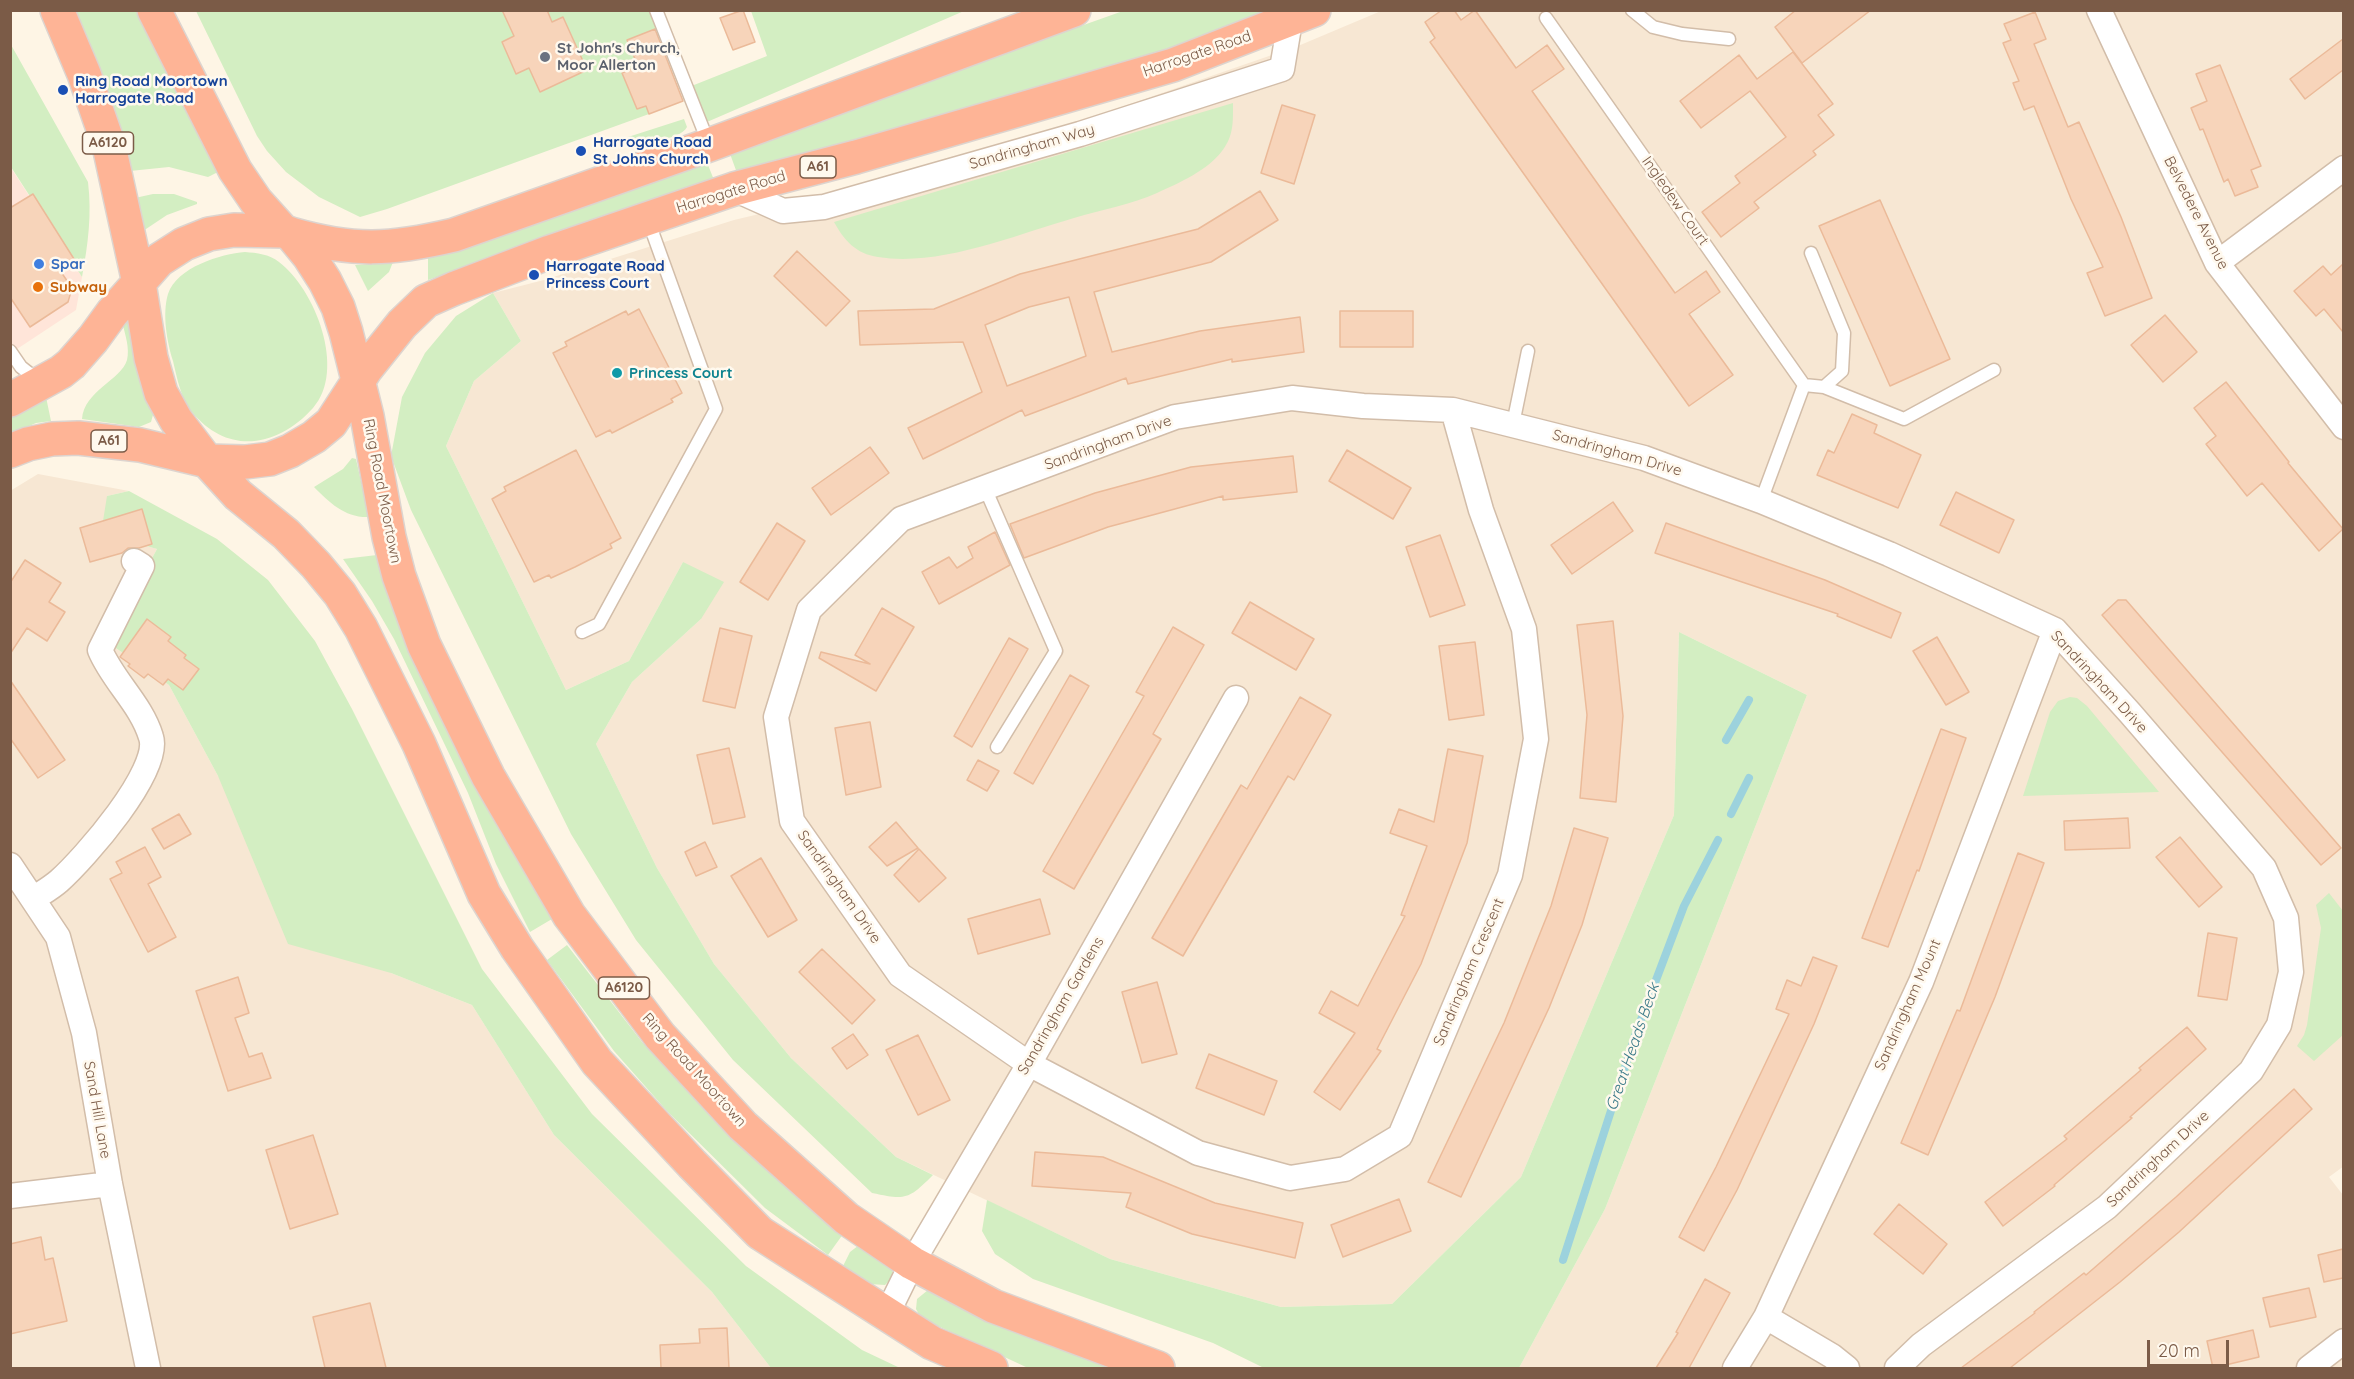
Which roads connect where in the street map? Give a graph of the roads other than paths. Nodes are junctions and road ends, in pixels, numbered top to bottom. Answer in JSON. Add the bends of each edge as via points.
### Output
{"nodes":[{"id":1,"x":57,"y":10,"type":"edge"},
{"id":2,"x":154,"y":10,"type":"edge"},
{"id":3,"x":656,"y":10,"type":"edge"},
{"id":4,"x":1074,"y":10,"type":"edge"},
{"id":5,"x":1632,"y":10,"type":"edge"},
{"id":6,"x":2098,"y":10,"type":"edge"},
{"id":7,"x":1302,"y":16,"type":"edge"},
{"id":8,"x":1546,"y":18,"type":"dead end"},
{"id":9,"x":1729,"y":39,"type":"dead end"},
{"id":10,"x":709,"y":146,"type":"junction"},
{"id":11,"x":2343,"y":168,"type":"edge"},
{"id":12,"x":647,"y":219,"type":"junction"},
{"id":13,"x":287,"y":232,"type":"junction"},
{"id":14,"x":1811,"y":253,"type":"dead end"},
{"id":15,"x":2217,"y":262,"type":"junction"},
{"id":16,"x":139,"y":282,"type":"junction"},
{"id":17,"x":10,"y":351,"type":"edge"},
{"id":18,"x":1528,"y":351,"type":"dead end"},
{"id":19,"x":1994,"y":370,"type":"dead end"},
{"id":20,"x":41,"y":383,"type":"junction"},
{"id":21,"x":358,"y":383,"type":"junction"},
{"id":22,"x":1804,"y":385,"type":"junction"},
{"id":23,"x":1824,"y":387,"type":"junction"},
{"id":24,"x":10,"y":400,"type":"edge"},
{"id":25,"x":1453,"y":410,"type":"junction"},
{"id":26,"x":1513,"y":424,"type":"junction"},
{"id":27,"x":2343,"y":427,"type":"edge"},
{"id":28,"x":10,"y":451,"type":"edge"},
{"id":29,"x":207,"y":461,"type":"junction"},
{"id":30,"x":985,"y":488,"type":"junction"},
{"id":31,"x":1761,"y":501,"type":"junction"},
{"id":32,"x":134,"y":561,"type":"dead end"},
{"id":33,"x":2055,"y":630,"type":"junction"},
{"id":34,"x":582,"y":632,"type":"dead end"},
{"id":35,"x":1236,"y":698,"type":"dead end"},
{"id":36,"x":997,"y":747,"type":"dead end"},
{"id":37,"x":10,"y":865,"type":"edge"},
{"id":38,"x":33,"y":899,"type":"junction"},
{"id":39,"x":1029,"y":1064,"type":"junction"},
{"id":40,"x":110,"y":1184,"type":"junction"},
{"id":41,"x":10,"y":1196,"type":"edge"},
{"id":42,"x":912,"y":1263,"type":"junction"},
{"id":43,"x":887,"y":1314,"type":"junction"},
{"id":44,"x":1766,"y":1317,"type":"junction"},
{"id":45,"x":2343,"y":1341,"type":"edge"},
{"id":46,"x":148,"y":1368,"type":"edge"},
{"id":47,"x":991,"y":1368,"type":"edge"},
{"id":48,"x":1158,"y":1368,"type":"edge"},
{"id":49,"x":1736,"y":1368,"type":"edge"},
{"id":50,"x":1847,"y":1368,"type":"edge"},
{"id":51,"x":1897,"y":1368,"type":"edge"},
{"id":52,"x":2309,"y":1368,"type":"edge"}],
"edges":[{"from":1,"to":16,"type":"highway","number":"A6120","via":[[109,146]]},
{"from":2,"to":13,"type":"highway","via":[[235,170],[256,201]]},
{"from":3,"to":10,"type":"lane"},
{"from":4,"to":10,"type":"highway"},
{"from":5,"to":9,"type":"lane","via":[[1653,27]]},
{"from":6,"to":15,"type":"street","name":"Belvedere Avenue"},
{"from":7,"to":12,"type":"highway","name":"Harrogate Road","number":"A61","via":[[1173,65],[734,189]]},
{"from":8,"to":22,"type":"lane","name":"Ingledew Court"},
{"from":10,"to":13,"type":"highway","via":[[453,235],[413,244],[330,245]]},
{"from":11,"to":15,"type":"street"},
{"from":12,"to":21,"type":"highway","name":"Harrogate Road","number":"A61","via":[[426,301],[381,350]]},
{"from":12,"to":34,"type":"lane","via":[[716,409],[598,624]]},
{"from":13,"to":16,"type":"highway","via":[[234,230],[209,234],[159,260]]},
{"from":13,"to":21,"type":"highway","name":"Ring Road Moortown","via":[[309,256],[338,307]]},
{"from":14,"to":23,"type":"lane","via":[[1844,333],[1842,371]]},
{"from":15,"to":27,"type":"street","name":"Belvedere Avenue"},
{"from":16,"to":20,"type":"highway","via":[[82,352],[61,372]]},
{"from":16,"to":29,"type":"highway","via":[[151,358],[161,393]]},
{"from":17,"to":20,"type":"lane","via":[[21,367]]},
{"from":18,"to":26,"type":"lane"},
{"from":19,"to":23,"type":"lane","via":[[1904,419]]},
{"from":20,"to":24,"type":"highway"},
{"from":21,"to":29,"type":"highway","name":"Harrogate Road","via":[[331,423],[290,452],[245,462]]},
{"from":21,"to":42,"type":"highway","name":"Ring Road Moortown","number":"A6120","via":[[389,537],[424,645],[488,776],[569,915],[660,1036],[743,1126],[846,1218]]},
{"from":22,"to":23,"type":"lane"},
{"from":22,"to":31,"type":"lane"},
{"from":25,"to":26,"type":"street","name":"Sandringham Drive"},
{"from":25,"to":30,"type":"street","name":"Sandringham Drive","via":[[1281,399],[1175,417]]},
{"from":25,"to":39,"type":"street","name":"Sandringham Crescent","via":[[1481,510],[1524,630],[1536,740],[1510,874],[1400,1136],[1345,1169],[1290,1178],[1198,1153]]},
{"from":26,"to":31,"type":"street","name":"Sandringham Drive","via":[[1644,458]]},
{"from":28,"to":29,"type":"highway","number":"A61","via":[[52,439],[78,438],[141,446]]},
{"from":29,"to":43,"type":"highway","via":[[238,495],[286,534],[340,594],[362,628],[419,744],[484,894],[597,1062],[760,1233]]},
{"from":30,"to":36,"type":"lane","via":[[1056,651]]},
{"from":30,"to":39,"type":"street","name":"Sandringham Drive","via":[[902,519],[809,610],[776,717],[792,821],[900,975]]},
{"from":31,"to":33,"type":"street","name":"Sandringham Drive"},
{"from":32,"to":38,"type":"street","via":[[142,566],[100,650],[153,739],[147,767],[121,810],[87,853],[59,881]]},
{"from":33,"to":44,"type":"street","name":"Sandringham Mount","via":[[1921,982]]},
{"from":33,"to":51,"type":"street","name":"Sandringham Drive","via":[[2264,868],[2286,918],[2291,972],[2279,1024],[2251,1071],[2107,1208],[1921,1345]]},
{"from":35,"to":39,"type":"street","name":"Sandringham Gardens"},
{"from":37,"to":38,"type":"street","name":"Sand Hill Lane"},
{"from":38,"to":40,"type":"street","name":"Sand Hill Lane","via":[[58,937],[84,1033]]},
{"from":39,"to":42,"type":"street","name":"Sandringham Gardens"},
{"from":40,"to":41,"type":"street"},
{"from":40,"to":46,"type":"street","name":"Sand Hill Lane"},
{"from":42,"to":43,"type":"street","name":"Sandringham Gardens"},
{"from":42,"to":48,"type":"highway","name":"Ring Road Moortown","number":"A6120","via":[[993,1306]]},
{"from":43,"to":47,"type":"highway","via":[[932,1343]]},
{"from":44,"to":49,"type":"street","name":"Sandringham Mount"},
{"from":44,"to":50,"type":"street"},
{"from":45,"to":52,"type":"street"}]}
